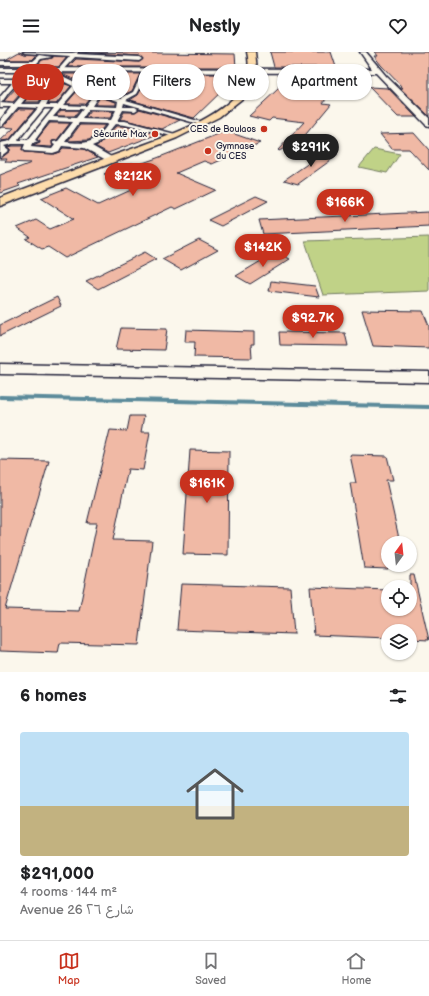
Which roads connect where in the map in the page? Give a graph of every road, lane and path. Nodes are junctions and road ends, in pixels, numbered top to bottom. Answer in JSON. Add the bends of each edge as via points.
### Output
{"nodes":[{"id":1,"x":26,"y":52,"type":"edge"},
{"id":2,"x":101,"y":52,"type":"edge"},
{"id":3,"x":124,"y":52,"type":"edge"},
{"id":4,"x":144,"y":52,"type":"edge"},
{"id":5,"x":246,"y":52,"type":"edge"},
{"id":6,"x":251,"y":52,"type":"edge"},
{"id":7,"x":363,"y":52,"type":"edge"},
{"id":8,"x":42,"y":54,"type":"edge"},
{"id":9,"x":57,"y":55,"type":"edge"},
{"id":10,"x":73,"y":56,"type":"edge"},
{"id":11,"x":96,"y":59,"type":"junction"},
{"id":12,"x":120,"y":59,"type":"junction"},
{"id":13,"x":139,"y":59,"type":"junction"},
{"id":14,"x":0,"y":63,"type":"edge"},
{"id":15,"x":13,"y":63,"type":"junction"},
{"id":16,"x":34,"y":63,"type":"joint"},
{"id":17,"x":52,"y":64,"type":"edge"},
{"id":18,"x":119,"y":64,"type":"edge"},
{"id":19,"x":140,"y":64,"type":"edge"},
{"id":20,"x":249,"y":64,"type":"edge"},
{"id":21,"x":254,"y":64,"type":"edge"},
{"id":22,"x":64,"y":66,"type":"edge"},
{"id":23,"x":376,"y":71,"type":"junction"},
{"id":24,"x":1,"y":72,"type":"edge"},
{"id":25,"x":12,"y":72,"type":"edge"},
{"id":26,"x":269,"y":72,"type":"edge"},
{"id":27,"x":66,"y":80,"type":"joint"},
{"id":28,"x":0,"y":81,"type":"edge"},
{"id":29,"x":12,"y":81,"type":"edge"},
{"id":30,"x":72,"y":83,"type":"edge"},
{"id":31,"x":138,"y":84,"type":"edge"},
{"id":32,"x":10,"y":88,"type":"edge"},
{"id":33,"x":72,"y":91,"type":"edge"},
{"id":34,"x":130,"y":96,"type":"edge"},
{"id":35,"x":0,"y":100,"type":"edge"},
{"id":36,"x":22,"y":100,"type":"edge"},
{"id":37,"x":92,"y":100,"type":"edge"},
{"id":38,"x":121,"y":100,"type":"joint"},
{"id":39,"x":235,"y":100,"type":"edge"},
{"id":40,"x":0,"y":105,"type":"edge"},
{"id":41,"x":17,"y":105,"type":"junction"},
{"id":42,"x":43,"y":106,"type":"junction"},
{"id":43,"x":60,"y":106,"type":"junction"},
{"id":44,"x":86,"y":107,"type":"junction"},
{"id":45,"x":120,"y":109,"type":"junction"},
{"id":46,"x":148,"y":109,"type":"junction"},
{"id":47,"x":48,"y":119,"type":"junction"},
{"id":48,"x":78,"y":120,"type":"junction"},
{"id":49,"x":113,"y":122,"type":"junction"},
{"id":50,"x":200,"y":122,"type":"junction"},
{"id":51,"x":429,"y":123,"type":"edge"},
{"id":52,"x":0,"y":125,"type":"edge"},
{"id":53,"x":7,"y":129,"type":"edge"},
{"id":54,"x":21,"y":131,"type":"junction"},
{"id":55,"x":38,"y":132,"type":"junction"},
{"id":56,"x":174,"y":134,"type":"junction"},
{"id":57,"x":12,"y":142,"type":"junction"},
{"id":58,"x":31,"y":142,"type":"junction"},
{"id":59,"x":60,"y":143,"type":"junction"},
{"id":60,"x":0,"y":145,"type":"edge"},
{"id":61,"x":86,"y":146,"type":"junction"},
{"id":62,"x":0,"y":155,"type":"edge"},
{"id":63,"x":109,"y":159,"type":"junction"},
{"id":64,"x":0,"y":199,"type":"edge"},
{"id":65,"x":0,"y":202,"type":"edge"},
{"id":66,"x":0,"y":369,"type":"edge"},
{"id":67,"x":429,"y":377,"type":"edge"}],
"edges":[{"from":1,"to":8,"type":"street"},
{"from":1,"to":15,"type":"street"},
{"from":2,"to":11,"type":"street"},
{"from":3,"to":12,"type":"street"},
{"from":4,"to":13,"type":"street"},
{"from":5,"to":20,"type":"main road"},
{"from":6,"to":21,"type":"main road"},
{"from":7,"to":23,"type":"main road"},
{"from":8,"to":9,"type":"street"},
{"from":8,"to":16,"type":"street"},
{"from":9,"to":10,"type":"street"},
{"from":9,"to":17,"type":"street"},
{"from":10,"to":11,"type":"street"},
{"from":10,"to":22,"type":"street"},
{"from":11,"to":12,"type":"street"},
{"from":12,"to":13,"type":"street"},
{"from":12,"to":18,"type":"street"},
{"from":13,"to":19,"type":"street"},
{"from":14,"to":15,"type":"street"},
{"from":15,"to":16,"type":"street"},
{"from":15,"to":24,"type":"street"},
{"from":23,"to":26,"type":"main road"},
{"from":23,"to":51,"type":"main road"},
{"from":24,"to":25,"type":"main road"},
{"from":27,"to":30,"type":"street"},
{"from":27,"to":42,"type":"street","via":[[56,82],[48,89]]},
{"from":28,"to":29,"type":"street"},
{"from":31,"to":34,"type":"street","via":[[135,94]]},
{"from":32,"to":35,"type":"street"},
{"from":33,"to":43,"type":"street"},
{"from":36,"to":41,"type":"street"},
{"from":37,"to":44,"type":"street"},
{"from":38,"to":45,"type":"street"},
{"from":38,"to":46,"type":"street"},
{"from":39,"to":50,"type":"main road","via":[[225,109]]},
{"from":40,"to":41,"type":"street"},
{"from":41,"to":42,"type":"street"},
{"from":41,"to":52,"type":"street"},
{"from":42,"to":43,"type":"street"},
{"from":42,"to":54,"type":"street"},
{"from":43,"to":44,"type":"street"},
{"from":43,"to":47,"type":"street"},
{"from":44,"to":45,"type":"street"},
{"from":44,"to":48,"type":"street"},
{"from":45,"to":46,"type":"street"},
{"from":45,"to":49,"type":"street"},
{"from":46,"to":50,"type":"street"},
{"from":47,"to":48,"type":"street"},
{"from":47,"to":55,"type":"street"},
{"from":48,"to":49,"type":"street"},
{"from":48,"to":59,"type":"street"},
{"from":49,"to":56,"type":"street"},
{"from":49,"to":61,"type":"street","via":[[100,140]]},
{"from":50,"to":56,"type":"main road"},
{"from":53,"to":54,"type":"street"},
{"from":54,"to":55,"type":"street"},
{"from":54,"to":57,"type":"street"},
{"from":55,"to":58,"type":"street"},
{"from":56,"to":63,"type":"main road"},
{"from":57,"to":58,"type":"street"},
{"from":57,"to":60,"type":"street"},
{"from":58,"to":59,"type":"street","via":[[27,149],[53,151]]},
{"from":59,"to":61,"type":"street"},
{"from":60,"to":62,"type":"street","via":[[5,150]]},
{"from":61,"to":63,"type":"street"},
{"from":63,"to":64,"type":"main road"},
{"from":63,"to":65,"type":"main road"},
{"from":66,"to":67,"type":"street"}]}
